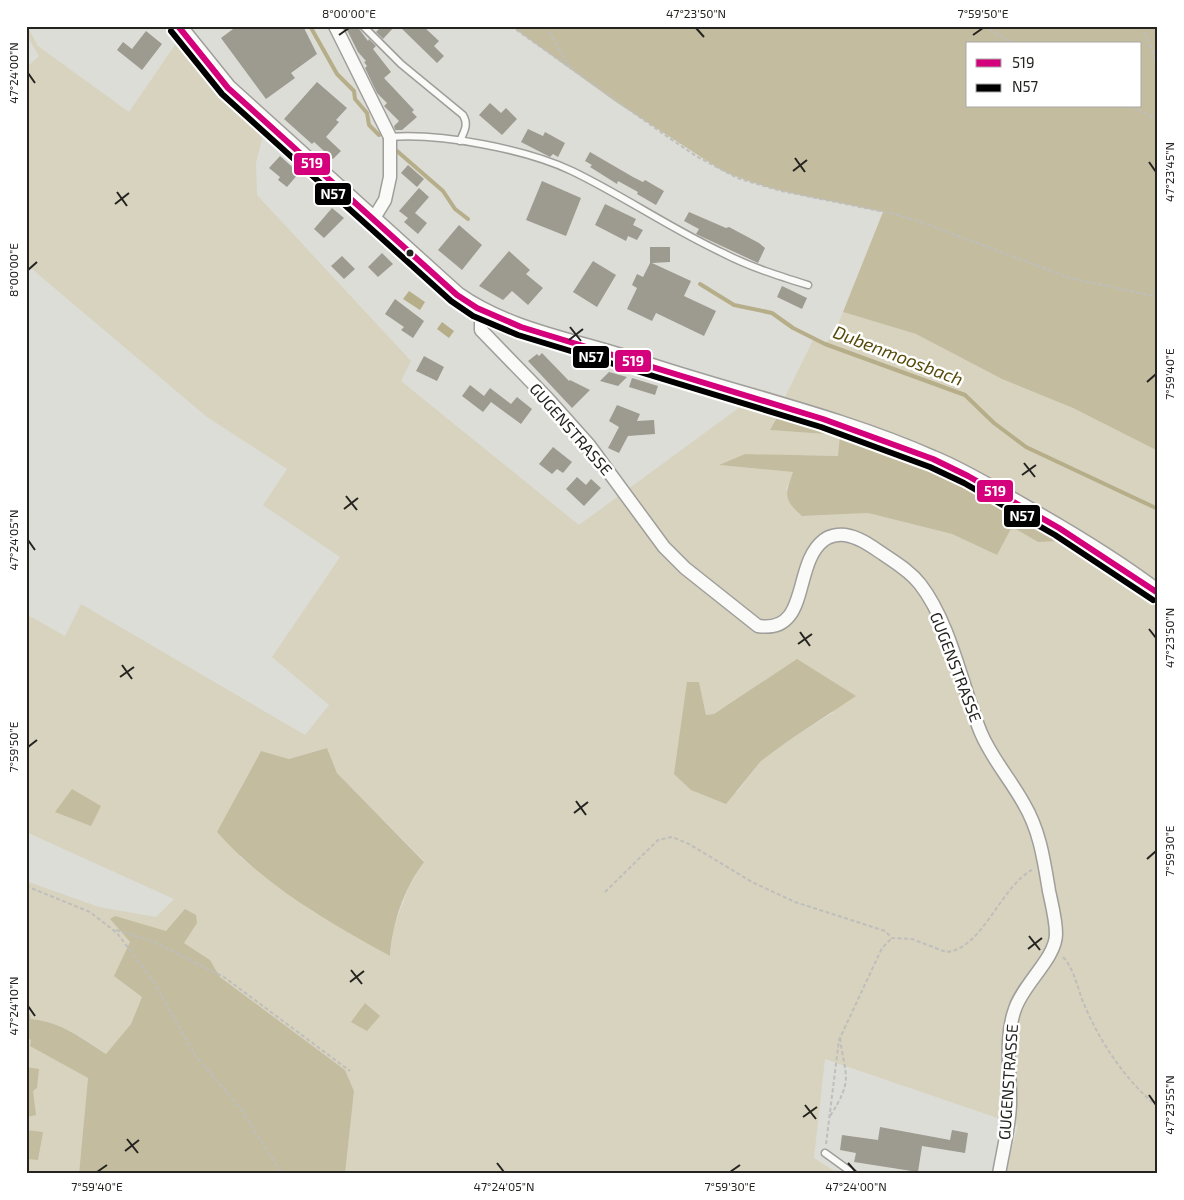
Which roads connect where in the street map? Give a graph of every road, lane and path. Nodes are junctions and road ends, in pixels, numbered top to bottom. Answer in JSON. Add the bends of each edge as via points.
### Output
{"nodes":[{"id":1,"x":178,"y":26,"type":"edge"},
{"id":2,"x":335,"y":26,"type":"edge"},
{"id":3,"x":363,"y":26,"type":"edge"},
{"id":4,"x":511,"y":26,"type":"edge"},
{"id":5,"x":545,"y":26,"type":"edge"},
{"id":6,"x":984,"y":26,"type":"edge"},
{"id":7,"x":1142,"y":26,"type":"edge"},
{"id":8,"x":1012,"y":42,"type":"edge"},
{"id":9,"x":1158,"y":66,"type":"edge"},
{"id":10,"x":572,"y":69,"type":"junction"},
{"id":11,"x":1136,"y":108,"type":"edge"},
{"id":12,"x":1158,"y":120,"type":"edge"},
{"id":13,"x":390,"y":137,"type":"junction"},
{"id":14,"x":460,"y":141,"type":"junction"},
{"id":15,"x":374,"y":218,"type":"junction"},
{"id":16,"x":808,"y":285,"type":"dead end"},
{"id":17,"x":1158,"y":298,"type":"edge"},
{"id":18,"x":485,"y":312,"type":"junction"},
{"id":19,"x":1158,"y":593,"type":"edge"},
{"id":20,"x":1044,"y":865,"type":"junction"},
{"id":21,"x":26,"y":886,"type":"edge"},
{"id":22,"x":605,"y":892,"type":"dead end"},
{"id":23,"x":113,"y":930,"type":"junction"},
{"id":24,"x":892,"y":938,"type":"junction"},
{"id":25,"x":1054,"y":948,"type":"junction"},
{"id":26,"x":840,"y":1036,"type":"junction"},
{"id":27,"x":350,"y":1071,"type":"dead end"},
{"id":28,"x":1158,"y":1107,"type":"edge"},
{"id":29,"x":829,"y":1117,"type":"junction"},
{"id":30,"x":825,"y":1153,"type":"joint"},
{"id":31,"x":282,"y":1174,"type":"edge"},
{"id":32,"x":854,"y":1174,"type":"edge"},
{"id":33,"x":999,"y":1174,"type":"edge"}],
"edges":[{"from":1,"to":15,"type":"street","via":[[228,88]]},
{"from":2,"to":13,"type":"street"},
{"from":3,"to":14,"type":"lane","via":[[463,115],[466,127]]},
{"from":4,"to":10,"type":"path"},
{"from":5,"to":10,"type":"path"},
{"from":6,"to":8,"type":"path"},
{"from":7,"to":9,"type":"path"},
{"from":10,"to":17,"type":"path","via":[[662,134],[737,178],[781,191],[890,213],[1070,278]]},
{"from":11,"to":12,"type":"path"},
{"from":13,"to":14,"type":"lane"},
{"from":13,"to":15,"type":"street","via":[[390,177],[385,200]]},
{"from":14,"to":16,"type":"lane","via":[[517,152],[552,163],[609,190],[722,253]]},
{"from":15,"to":18,"type":"street","via":[[457,295]]},
{"from":18,"to":19,"type":"street","via":[[522,327],[880,438],[934,459],[1056,526],[1125,568]]},
{"from":18,"to":20,"type":"street","name":"GUGENSTRASSE","via":[[481,330],[548,398],[607,466],[635,511],[664,547],[685,568],[758,626],[772,628],[786,622],[794,611],[815,547],[828,537],[843,534],[862,540],[906,569],[933,605],[982,735],[1037,830]]},
{"from":20,"to":24,"type":"path","via":[[1022,876],[972,938],[958,949],[946,952],[912,940]]},
{"from":20,"to":25,"type":"street","name":"GUGENSTRASSE","via":[[1055,928]]},
{"from":21,"to":23,"type":"path","via":[[90,912]]},
{"from":22,"to":24,"type":"path","via":[[658,840],[672,837],[760,886],[795,902],[885,931]]},
{"from":23,"to":27,"type":"path","via":[[152,941],[224,977]]},
{"from":23,"to":31,"type":"path","via":[[154,982],[195,1055],[241,1109]]},
{"from":24,"to":26,"type":"path","via":[[882,948]]},
{"from":25,"to":28,"type":"path","via":[[1070,967],[1092,1021],[1116,1062],[1141,1093]]},
{"from":25,"to":33,"type":"street","name":"GUGENSTRASSE","via":[[1024,990],[1013,1017],[1010,1107]]},
{"from":26,"to":29,"type":"path"},
{"from":26,"to":29,"type":"path","via":[[847,1077],[841,1099]]},
{"from":29,"to":30,"type":"path"},
{"from":30,"to":32,"type":"lane"}]}
